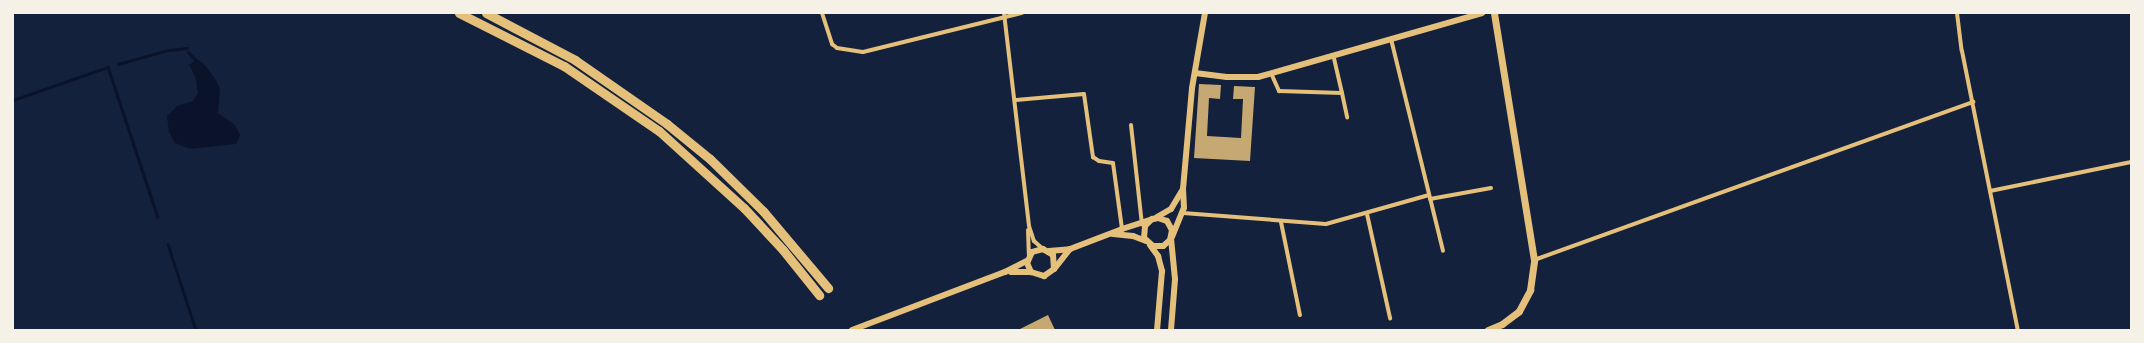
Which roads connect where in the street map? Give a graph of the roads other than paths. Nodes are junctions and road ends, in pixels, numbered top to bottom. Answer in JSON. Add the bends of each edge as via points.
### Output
{"nodes":[{"id":1,"x":459,"y":13,"type":"edge"},
{"id":2,"x":486,"y":13,"type":"edge"},
{"id":3,"x":822,"y":13,"type":"edge"},
{"id":4,"x":1022,"y":13,"type":"edge"},
{"id":5,"x":1205,"y":13,"type":"edge"},
{"id":6,"x":1482,"y":13,"type":"edge"},
{"id":7,"x":1494,"y":13,"type":"edge"},
{"id":8,"x":1957,"y":13,"type":"edge"},
{"id":9,"x":1005,"y":15,"type":"edge"},
{"id":10,"x":1391,"y":39,"type":"junction"},
{"id":11,"x":1334,"y":55,"type":"junction"},
{"id":12,"x":1195,"y":73,"type":"junction"},
{"id":13,"x":1271,"y":73,"type":"junction"},
{"id":14,"x":1342,"y":93,"type":"junction"},
{"id":15,"x":1015,"y":100,"type":"junction"},
{"id":16,"x":1973,"y":102,"type":"junction"},
{"id":17,"x":1347,"y":117,"type":"dead end"},
{"id":18,"x":1131,"y":125,"type":"dead end"},
{"id":19,"x":2131,"y":162,"type":"edge"},
{"id":20,"x":1491,"y":188,"type":"dead end"},
{"id":21,"x":1183,"y":189,"type":"junction"},
{"id":22,"x":1990,"y":191,"type":"junction"},
{"id":23,"x":1430,"y":197,"type":"junction"},
{"id":24,"x":1183,"y":213,"type":"junction"},
{"id":25,"x":1367,"y":214,"type":"junction"},
{"id":26,"x":1153,"y":219,"type":"junction"},
{"id":27,"x":1142,"y":222,"type":"junction"},
{"id":28,"x":1281,"y":222,"type":"junction"},
{"id":29,"x":1029,"y":226,"type":"junction"},
{"id":30,"x":1122,"y":228,"type":"junction"},
{"id":31,"x":1109,"y":234,"type":"junction"},
{"id":32,"x":1143,"y":235,"type":"junction"},
{"id":33,"x":1171,"y":237,"type":"junction"},
{"id":34,"x":1148,"y":243,"type":"junction"},
{"id":35,"x":1070,"y":249,"type":"junction"},
{"id":36,"x":1046,"y":250,"type":"junction"},
{"id":37,"x":1443,"y":251,"type":"dead end"},
{"id":38,"x":1028,"y":258,"type":"junction"},
{"id":39,"x":1534,"y":260,"type":"junction"},
{"id":40,"x":1054,"y":269,"type":"junction"},
{"id":41,"x":1005,"y":272,"type":"junction"},
{"id":42,"x":1031,"y":272,"type":"junction"},
{"id":43,"x":828,"y":288,"type":"dead end"},
{"id":44,"x":819,"y":295,"type":"dead end"},
{"id":45,"x":1300,"y":315,"type":"dead end"},
{"id":46,"x":1390,"y":318,"type":"dead end"},
{"id":47,"x":853,"y":330,"type":"edge"},
{"id":48,"x":1157,"y":330,"type":"edge"},
{"id":49,"x":1170,"y":330,"type":"edge"},
{"id":50,"x":1488,"y":330,"type":"edge"},
{"id":51,"x":2018,"y":330,"type":"edge"}],
"edges":[{"from":1,"to":44,"type":"highway","via":[[564,66],[659,131],[749,212]]},
{"from":2,"to":43,"type":"highway","via":[[581,63],[667,124],[715,164],[763,211]]},
{"from":3,"to":9,"type":"street","via":[[832,44],[837,48],[872,52]]},
{"from":4,"to":9,"type":"street"},
{"from":5,"to":12,"type":"street"},
{"from":6,"to":10,"type":"street"},
{"from":7,"to":39,"type":"main road"},
{"from":8,"to":16,"type":"street"},
{"from":9,"to":15,"type":"street"},
{"from":10,"to":11,"type":"street"},
{"from":10,"to":23,"type":"street"},
{"from":11,"to":13,"type":"street"},
{"from":11,"to":14,"type":"street"},
{"from":12,"to":13,"type":"street","via":[[1250,78]]},
{"from":12,"to":21,"type":"street"},
{"from":13,"to":14,"type":"street","via":[[1279,91]]},
{"from":14,"to":17,"type":"street"},
{"from":15,"to":29,"type":"street"},
{"from":15,"to":30,"type":"street","via":[[1084,94],[1093,157],[1099,161],[1113,163]]},
{"from":16,"to":22,"type":"street"},
{"from":16,"to":39,"type":"street"},
{"from":18,"to":27,"type":"street"},
{"from":19,"to":22,"type":"street"},
{"from":20,"to":23,"type":"street"},
{"from":21,"to":24,"type":"street"},
{"from":21,"to":26,"type":"street","via":[[1171,209]]},
{"from":22,"to":51,"type":"street"},
{"from":23,"to":25,"type":"street"},
{"from":23,"to":37,"type":"street"},
{"from":24,"to":28,"type":"street"},
{"from":24,"to":33,"type":"street"},
{"from":25,"to":28,"type":"street","via":[[1326,224]]},
{"from":25,"to":46,"type":"street"},
{"from":26,"to":27,"type":"street"},
{"from":26,"to":32,"type":"street","via":[[1145,226]]},
{"from":26,"to":33,"type":"street","via":[[1161,218],[1168,223]]},
{"from":27,"to":30,"type":"street"},
{"from":27,"to":32,"type":"street"},
{"from":28,"to":45,"type":"street"},
{"from":29,"to":36,"type":"street","via":[[1034,241]]},
{"from":29,"to":38,"type":"street"},
{"from":30,"to":31,"type":"street"},
{"from":31,"to":34,"type":"street","via":[[1126,235]]},
{"from":31,"to":35,"type":"street"},
{"from":32,"to":34,"type":"street"},
{"from":33,"to":34,"type":"street","via":[[1163,246]]},
{"from":33,"to":49,"type":"street","via":[[1175,269]]},
{"from":34,"to":48,"type":"street","via":[[1158,256],[1162,271]]},
{"from":35,"to":36,"type":"street"},
{"from":35,"to":40,"type":"street"},
{"from":36,"to":38,"type":"street","via":[[1034,251]]},
{"from":36,"to":40,"type":"street","via":[[1055,259]]},
{"from":38,"to":41,"type":"street"},
{"from":38,"to":42,"type":"street"},
{"from":39,"to":50,"type":"main road","via":[[1530,290],[1519,311],[1502,324]]},
{"from":40,"to":42,"type":"street","via":[[1044,276]]},
{"from":41,"to":42,"type":"street"},
{"from":41,"to":47,"type":"street"}]}
